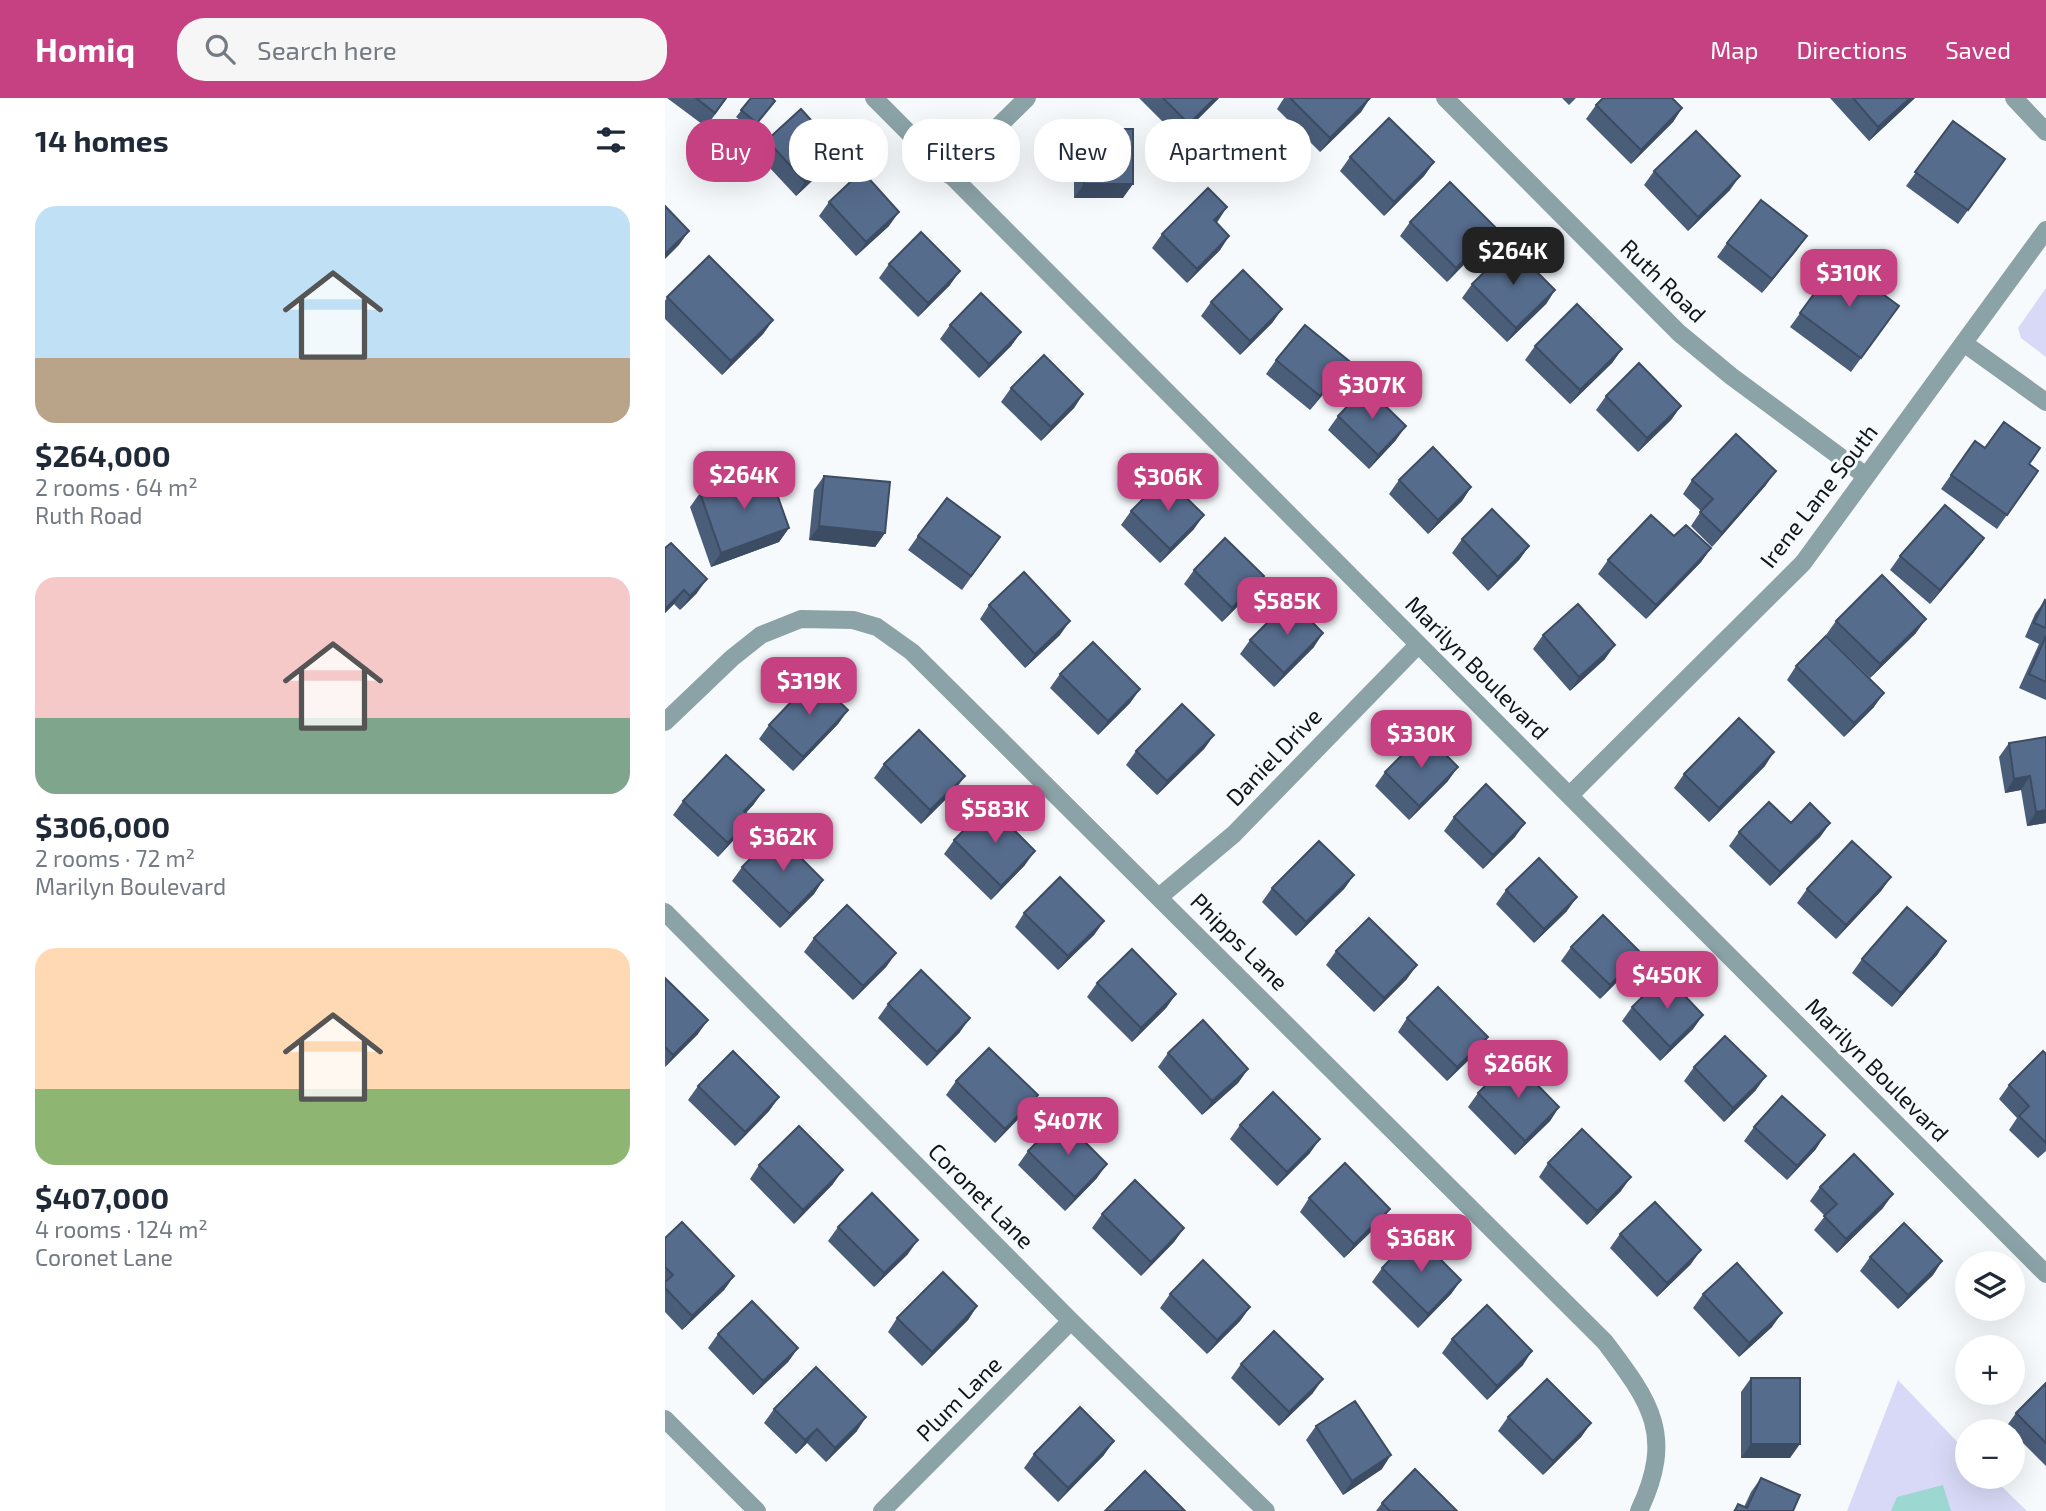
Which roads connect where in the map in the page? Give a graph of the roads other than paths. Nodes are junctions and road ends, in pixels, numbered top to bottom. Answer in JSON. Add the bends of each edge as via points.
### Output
{"nodes":[{"id":1,"x":874,"y":98,"type":"edge"},
{"id":2,"x":1027,"y":98,"type":"edge"},
{"id":3,"x":1445,"y":98,"type":"edge"},
{"id":4,"x":2014,"y":98,"type":"edge"},
{"id":5,"x":1006,"y":119,"type":"edge"},
{"id":6,"x":902,"y":127,"type":"edge"},
{"id":7,"x":2046,"y":132,"type":"edge"},
{"id":8,"x":956,"y":182,"type":"edge"},
{"id":9,"x":2046,"y":230,"type":"edge"},
{"id":10,"x":1965,"y":344,"type":"junction"},
{"id":11,"x":2046,"y":402,"type":"edge"},
{"id":12,"x":1866,"y":477,"type":"junction"},
{"id":13,"x":1418,"y":645,"type":"junction"},
{"id":14,"x":665,"y":722,"type":"edge"},
{"id":15,"x":1570,"y":795,"type":"junction"},
{"id":16,"x":1159,"y":897,"type":"junction"},
{"id":17,"x":665,"y":912,"type":"edge"},
{"id":18,"x":2046,"y":1274,"type":"edge"},
{"id":19,"x":1071,"y":1321,"type":"junction"},
{"id":20,"x":665,"y":1419,"type":"edge"},
{"id":21,"x":757,"y":1511,"type":"edge"},
{"id":22,"x":882,"y":1511,"type":"edge"},
{"id":23,"x":1266,"y":1511,"type":"edge"},
{"id":24,"x":1639,"y":1511,"type":"edge"}],
"edges":[{"from":1,"to":6,"type":"street","name":"Marilyn Boulevard"},
{"from":2,"to":5,"type":"street"},
{"from":3,"to":12,"type":"street","name":"Ruth Road","via":[[1679,333]]},
{"from":4,"to":7,"type":"street"},
{"from":8,"to":13,"type":"street","name":"Marilyn Boulevard"},
{"from":9,"to":10,"type":"street","name":"Irene Lane South"},
{"from":10,"to":11,"type":"street"},
{"from":10,"to":12,"type":"street","name":"Irene Lane South"},
{"from":12,"to":15,"type":"street","name":"Irene Lane South","via":[[1803,564]]},
{"from":13,"to":15,"type":"street","name":"Marilyn Boulevard"},
{"from":13,"to":16,"type":"street","name":"Daniel Drive","via":[[1234,834]]},
{"from":14,"to":16,"type":"street","name":"Phipps Lane","via":[[761,635],[801,620],[853,620],[877,627],[912,652]]},
{"from":15,"to":18,"type":"street","name":"Marilyn Boulevard"},
{"from":16,"to":24,"type":"street","name":"Phipps Lane","via":[[1605,1342],[1640,1390],[1656,1430],[1653,1482]]},
{"from":17,"to":19,"type":"street","name":"Coronet Lane"},
{"from":19,"to":22,"type":"street","name":"Plum Lane"},
{"from":19,"to":23,"type":"street","name":"Coronet Lane"},
{"from":20,"to":21,"type":"street"}]}
